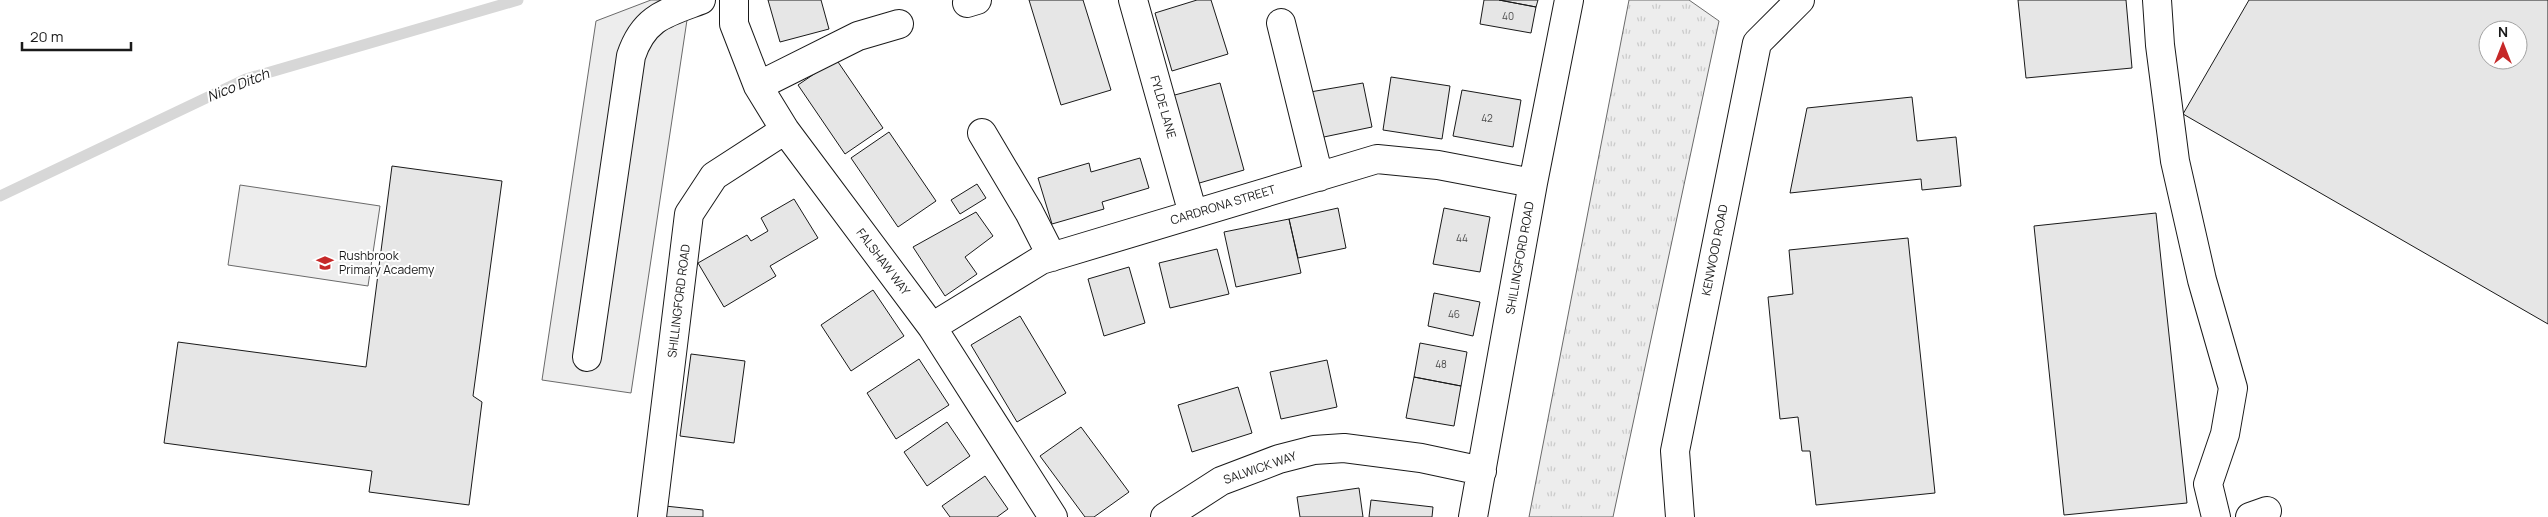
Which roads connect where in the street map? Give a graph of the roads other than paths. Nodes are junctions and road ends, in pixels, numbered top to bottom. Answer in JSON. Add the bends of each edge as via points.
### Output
{"nodes":[{"id":1,"x":702,"y":0,"type":"edge"},
{"id":2,"x":1133,"y":0,"type":"edge"},
{"id":3,"x":1569,"y":0,"type":"edge"},
{"id":4,"x":1800,"y":0,"type":"edge"},
{"id":5,"x":2157,"y":0,"type":"edge"},
{"id":6,"x":734,"y":12,"type":"edge"},
{"id":7,"x":1281,"y":22,"type":"dead end"},
{"id":8,"x":899,"y":24,"type":"dead end"},
{"id":9,"x":758,"y":86,"type":"junction"},
{"id":10,"x":786,"y":130,"type":"junction"},
{"id":11,"x":982,"y":133,"type":"dead end"},
{"id":12,"x":1319,"y":177,"type":"junction"},
{"id":13,"x":1533,"y":183,"type":"junction"},
{"id":14,"x":1193,"y":214,"type":"junction"},
{"id":15,"x":1052,"y":256,"type":"junction"},
{"id":16,"x":932,"y":327,"type":"junction"},
{"id":17,"x":587,"y":357,"type":"dead end"},
{"id":18,"x":1482,"y":471,"type":"junction"},
{"id":19,"x":652,"y":517,"type":"edge"},
{"id":20,"x":1053,"y":517,"type":"edge"},
{"id":21,"x":1165,"y":517,"type":"edge"},
{"id":22,"x":1473,"y":517,"type":"edge"},
{"id":23,"x":1680,"y":517,"type":"edge"},
{"id":24,"x":2216,"y":517,"type":"edge"}],
"edges":[{"from":1,"to":17,"type":"street","via":[[660,16],[646,25],[633,48]]},
{"from":2,"to":14,"type":"street","name":"FYLDE LANE"},
{"from":3,"to":13,"type":"street","name":"SHILLINGFORD ROAD"},
{"from":4,"to":23,"type":"street","name":"KENWOOD ROAD","via":[[1757,43],[1675,451]]},
{"from":5,"to":24,"type":"street","via":[[2175,161],[2202,280],[2233,388],[2225,434],[2208,484]]},
{"from":6,"to":9,"type":"street","name":"FALSHAW WAY"},
{"from":7,"to":12,"type":"street"},
{"from":8,"to":9,"type":"street","via":[[858,36]]},
{"from":9,"to":10,"type":"street","name":"FALSHAW WAY"},
{"from":10,"to":16,"type":"street","name":"FALSHAW WAY"},
{"from":10,"to":19,"type":"street","name":"SHILLINGFORD ROAD","via":[[714,176],[689,214]]},
{"from":11,"to":15,"type":"street"},
{"from":12,"to":13,"type":"street","name":"CARDRONA STREET","via":[[1377,159]]},
{"from":12,"to":14,"type":"street","name":"CARDRONA STREET"},
{"from":13,"to":18,"type":"street","name":"SHILLINGFORD ROAD"},
{"from":14,"to":15,"type":"street","name":"CARDRONA STREET"},
{"from":15,"to":16,"type":"street","name":"CARDRONA STREET"},
{"from":16,"to":20,"type":"street","name":"FALSHAW WAY"},
{"from":18,"to":21,"type":"street","name":"SALWICK WAY","via":[[1421,458],[1344,448],[1314,450],[1279,458],[1221,481]]},
{"from":18,"to":22,"type":"street","name":"SHILLINGFORD ROAD"}]}
